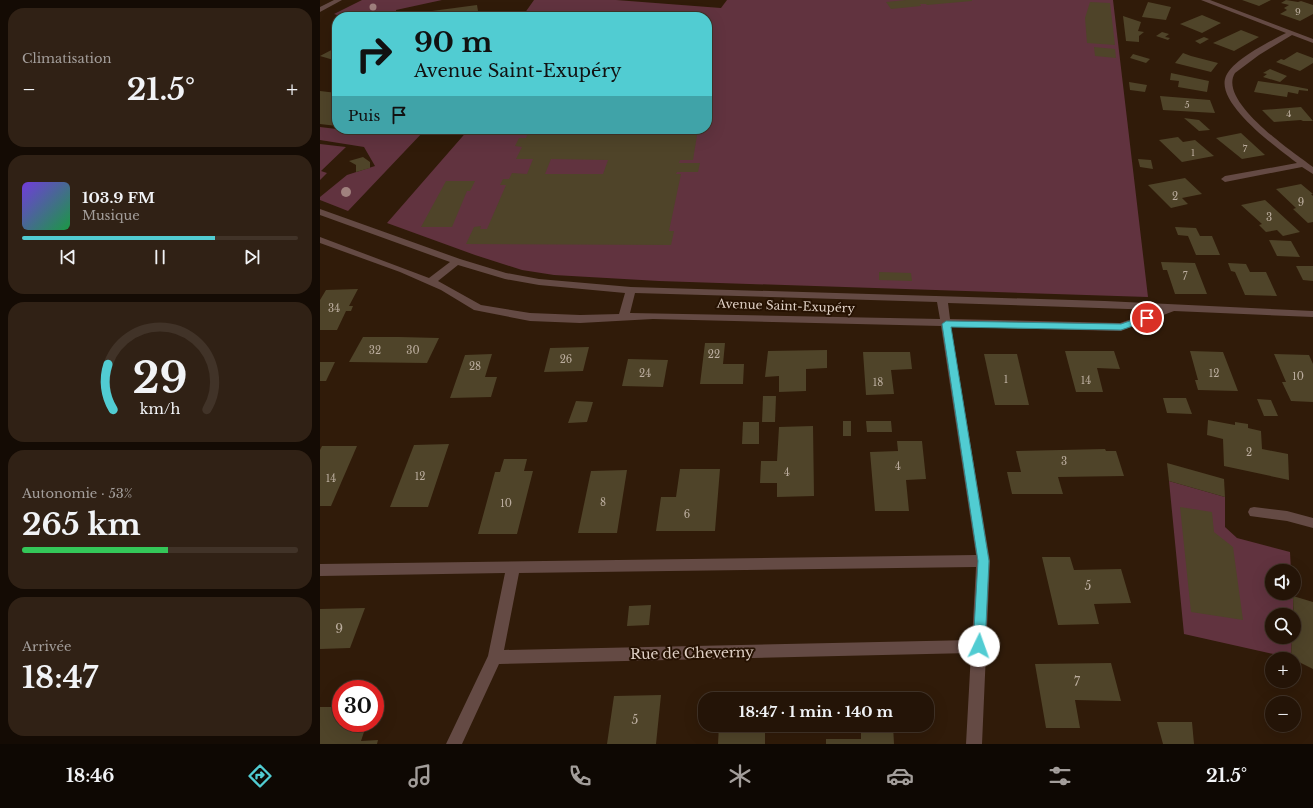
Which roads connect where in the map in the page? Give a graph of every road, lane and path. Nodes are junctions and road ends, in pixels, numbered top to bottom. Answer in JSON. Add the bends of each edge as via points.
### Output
{"nodes":[{"id":1,"x":339,"y":0,"type":"edge"},
{"id":2,"x":1204,"y":0,"type":"edge"},
{"id":3,"x":320,"y":10,"type":"edge"},
{"id":4,"x":1290,"y":33,"type":"junction"},
{"id":5,"x":1313,"y":41,"type":"edge"},
{"id":6,"x":1304,"y":164,"type":"junction"},
{"id":7,"x":1313,"y":170,"type":"edge"},
{"id":8,"x":1225,"y":179,"type":"dead end"},
{"id":9,"x":320,"y":212,"type":"edge"},
{"id":10,"x":320,"y":240,"type":"edge"},
{"id":11,"x":457,"y":261,"type":"junction"},
{"id":12,"x":430,"y":282,"type":"junction"},
{"id":13,"x":631,"y":290,"type":"junction"},
{"id":14,"x":942,"y":300,"type":"junction"},
{"id":15,"x":1173,"y":308,"type":"junction"},
{"id":16,"x":1313,"y":314,"type":"edge"},
{"id":17,"x":624,"y":316,"type":"junction"},
{"id":18,"x":946,"y":324,"type":"junction"},
{"id":19,"x":1254,"y":512,"type":"dead end"},
{"id":20,"x":1313,"y":523,"type":"edge"},
{"id":21,"x":983,"y":561,"type":"junction"},
{"id":22,"x":513,"y":568,"type":"junction"},
{"id":23,"x":320,"y":570,"type":"edge"},
{"id":24,"x":979,"y":646,"type":"junction"},
{"id":25,"x":495,"y":657,"type":"junction"},
{"id":26,"x":454,"y":744,"type":"edge"},
{"id":27,"x":974,"y":744,"type":"edge"}],
"edges":[{"from":1,"to":3,"type":"street"},
{"from":2,"to":4,"type":"street"},
{"from":4,"to":5,"type":"street"},
{"from":4,"to":6,"type":"street","via":[[1244,62],[1232,72],[1228,83],[1233,100],[1244,113]]},
{"from":6,"to":7,"type":"street"},
{"from":6,"to":8,"type":"street"},
{"from":9,"to":11,"type":"street","name":"Avenue Saint-Exupéry"},
{"from":10,"to":12,"type":"street","name":"Avenue Saint-Exupéry"},
{"from":11,"to":12,"type":"street"},
{"from":11,"to":13,"type":"street","name":"Avenue Saint-Exupéry","via":[[505,276],[539,282]]},
{"from":12,"to":17,"type":"street","name":"Avenue Saint-Exupéry","via":[[478,308],[508,314],[580,319]]},
{"from":13,"to":14,"type":"street","name":"Avenue Saint-Exupéry"},
{"from":13,"to":17,"type":"street"},
{"from":14,"to":15,"type":"street","name":"Avenue Saint-Exupéry"},
{"from":14,"to":18,"type":"street"},
{"from":15,"to":16,"type":"street","name":"Avenue Saint-Exupéry"},
{"from":15,"to":18,"type":"street","name":"Avenue Saint-Exupéry","via":[[1121,327]]},
{"from":17,"to":18,"type":"street","name":"Avenue Saint-Exupéry"},
{"from":18,"to":21,"type":"street"},
{"from":19,"to":20,"type":"street","via":[[1287,516]]},
{"from":21,"to":22,"type":"street"},
{"from":21,"to":24,"type":"street"},
{"from":22,"to":23,"type":"street"},
{"from":22,"to":25,"type":"street"},
{"from":24,"to":25,"type":"street","name":"Rue de Cheverny"},
{"from":24,"to":27,"type":"street"},
{"from":25,"to":26,"type":"street"}]}
